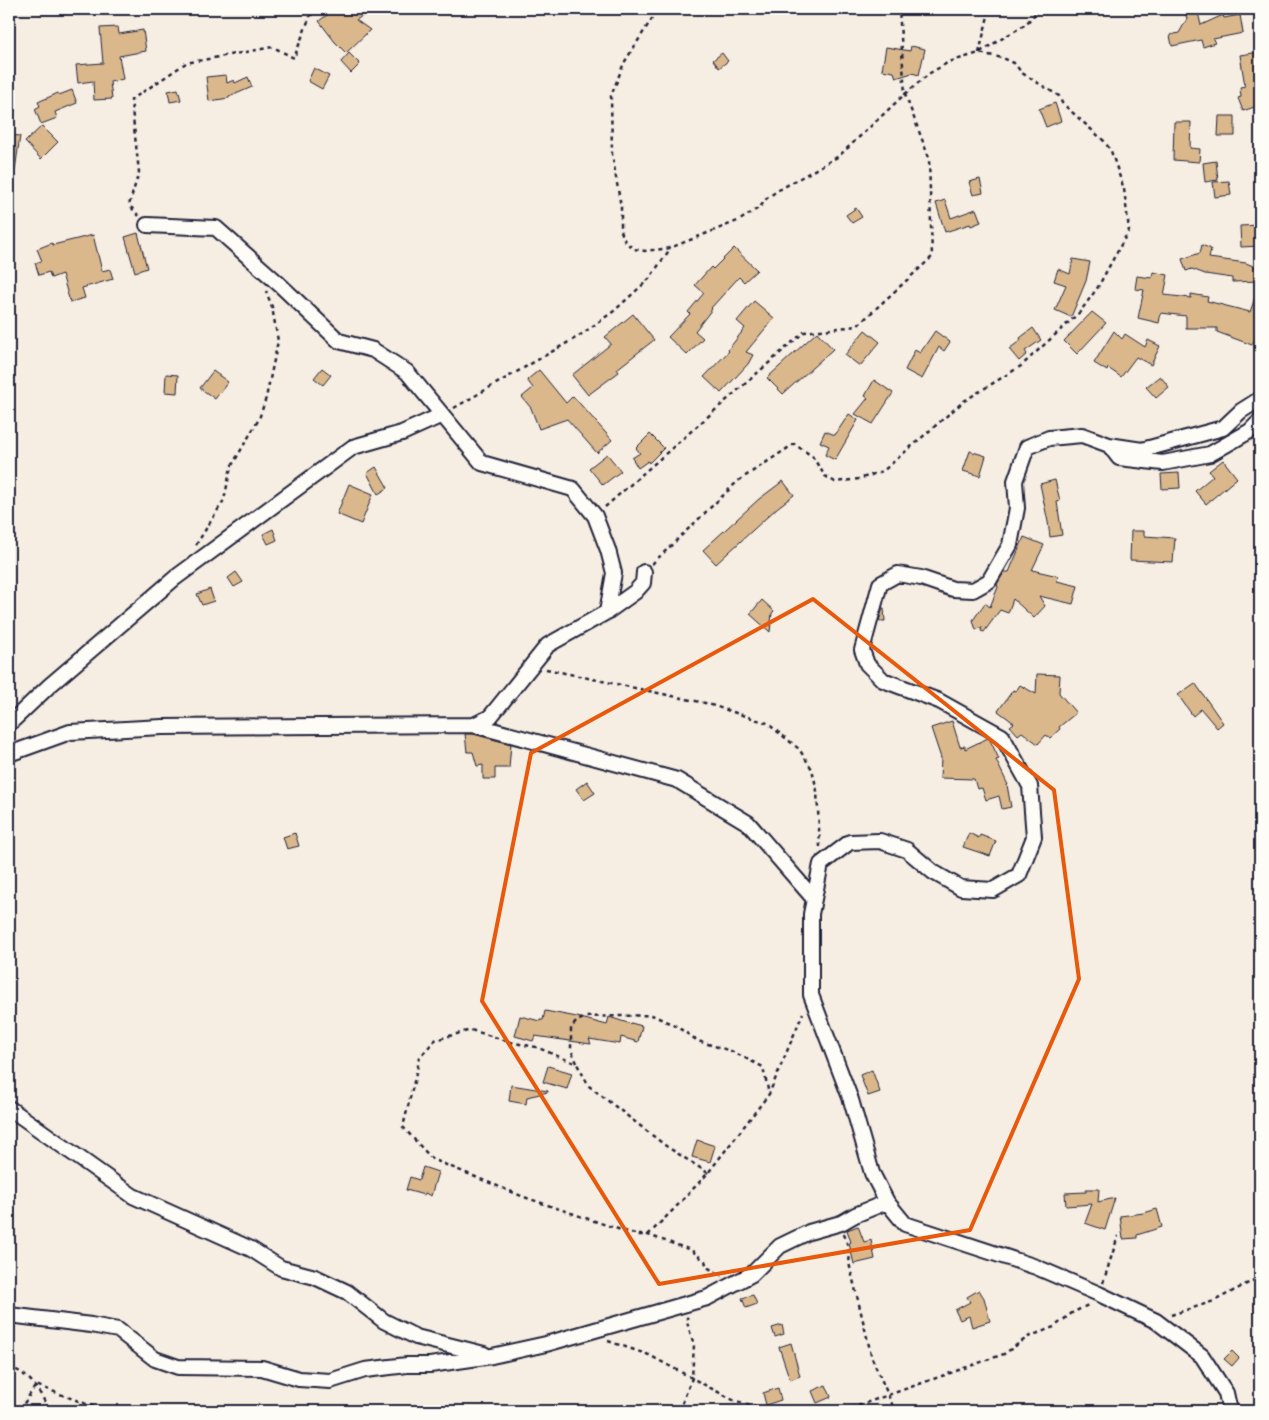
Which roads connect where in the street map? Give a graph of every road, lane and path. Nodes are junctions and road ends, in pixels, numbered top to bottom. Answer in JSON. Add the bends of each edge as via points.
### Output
{"nodes":[{"id":1,"x":322,"y":9,"type":"edge"},
{"id":2,"x":658,"y":9,"type":"edge"},
{"id":3,"x":898,"y":9,"type":"edge"},
{"id":4,"x":988,"y":9,"type":"edge"},
{"id":5,"x":1039,"y":9,"type":"edge"},
{"id":6,"x":979,"y":53,"type":"junction"},
{"id":7,"x":905,"y":94,"type":"junction"},
{"id":8,"x":147,"y":225,"type":"joint"},
{"id":9,"x":670,"y":248,"type":"junction"},
{"id":10,"x":266,"y":290,"type":"dead end"},
{"id":11,"x":1260,"y":399,"type":"edge"},
{"id":12,"x":442,"y":415,"type":"junction"},
{"id":13,"x":1260,"y":421,"type":"edge"},
{"id":14,"x":1109,"y":445,"type":"junction"},
{"id":15,"x":595,"y":516,"type":"junction"},
{"id":16,"x":195,"y":547,"type":"dead end"},
{"id":17,"x":644,"y":572,"type":"joint"},
{"id":18,"x":607,"y":612,"type":"junction"},
{"id":19,"x":530,"y":666,"type":"junction"},
{"id":20,"x":9,"y":724,"type":"edge"},
{"id":21,"x":474,"y":725,"type":"junction"},
{"id":22,"x":9,"y":754,"type":"edge"},
{"id":23,"x":821,"y":864,"type":"junction"},
{"id":24,"x":814,"y":899,"type":"junction"},
{"id":25,"x":811,"y":995,"type":"junction"},
{"id":26,"x":577,"y":1064,"type":"junction"},
{"id":27,"x":769,"y":1094,"type":"junction"},
{"id":28,"x":9,"y":1108,"type":"edge"},
{"id":29,"x":708,"y":1173,"type":"junction"},
{"id":30,"x":887,"y":1202,"type":"junction"},
{"id":31,"x":841,"y":1223,"type":"junction"},
{"id":32,"x":648,"y":1235,"type":"junction"},
{"id":33,"x":1118,"y":1236,"type":"dead end"},
{"id":34,"x":1260,"y":1277,"type":"edge"},
{"id":35,"x":733,"y":1284,"type":"junction"},
{"id":36,"x":1099,"y":1294,"type":"junction"},
{"id":37,"x":707,"y":1298,"type":"junction"},
{"id":38,"x":9,"y":1315,"type":"edge"},
{"id":39,"x":1156,"y":1321,"type":"junction"},
{"id":40,"x":586,"y":1333,"type":"junction"},
{"id":41,"x":492,"y":1356,"type":"junction"},
{"id":42,"x":9,"y":1366,"type":"edge"},
{"id":43,"x":692,"y":1378,"type":"junction"},
{"id":44,"x":36,"y":1386,"type":"junction"},
{"id":45,"x":888,"y":1395,"type":"junction"},
{"id":46,"x":10,"y":1411,"type":"edge"},
{"id":47,"x":50,"y":1411,"type":"edge"},
{"id":48,"x":104,"y":1411,"type":"edge"},
{"id":49,"x":679,"y":1411,"type":"edge"},
{"id":50,"x":786,"y":1411,"type":"edge"},
{"id":51,"x":843,"y":1411,"type":"edge"},
{"id":52,"x":895,"y":1411,"type":"edge"},
{"id":53,"x":1230,"y":1411,"type":"edge"}],
"edges":[{"from":1,"to":8,"type":"path","via":[[310,16],[294,58],[273,48],[186,63],[131,100],[139,172],[129,205]]},
{"from":2,"to":9,"type":"path","via":[[624,64],[611,96],[612,154],[625,242],[634,249],[645,251]]},
{"from":3,"to":7,"type":"path"},
{"from":4,"to":6,"type":"path"},
{"from":5,"to":6,"type":"path","via":[[1026,24]]},
{"from":6,"to":7,"type":"path","via":[[949,62]]},
{"from":6,"to":17,"type":"path","via":[[1014,63],[1022,73],[1059,96],[1062,103],[1111,151],[1124,189],[1129,230],[1098,287],[1080,312],[1021,366],[964,401],[883,471],[835,482],[825,476],[812,456],[794,444],[738,481]]},
{"from":7,"to":9,"type":"path","via":[[839,156],[777,191],[740,220]]},
{"from":7,"to":15,"type":"path","via":[[929,158],[932,257],[857,326],[804,332]]},
{"from":8,"to":12,"type":"street","via":[[216,228],[339,341],[373,350],[407,372]]},
{"from":9,"to":12,"type":"path","via":[[649,279],[614,311],[579,336]]},
{"from":10,"to":16,"type":"path","via":[[278,341],[266,398],[259,420],[231,467],[224,500]]},
{"from":11,"to":14,"type":"street","via":[[1223,428],[1142,450]]},
{"from":12,"to":15,"type":"street","via":[[482,463],[572,489]]},
{"from":12,"to":20,"type":"street","via":[[402,433],[353,447],[175,578],[48,686]]},
{"from":13,"to":14,"type":"street","via":[[1250,431],[1210,454],[1163,463],[1119,458]]},
{"from":14,"to":23,"type":"street","via":[[1082,435],[1049,438],[1027,447],[1015,481],[1017,508],[1010,545],[989,581],[973,590],[963,590],[898,574],[880,584],[862,650],[867,664],[883,680],[939,701],[1002,736],[1030,786],[1034,837],[1019,875],[993,890],[961,888],[932,872],[908,850],[880,841],[850,842]]},
{"from":15,"to":18,"type":"street","via":[[614,573]]},
{"from":17,"to":18,"type":"street","via":[[643,583],[635,592]]},
{"from":18,"to":19,"type":"street","via":[[548,645]]},
{"from":19,"to":21,"type":"street","via":[[490,717]]},
{"from":19,"to":23,"type":"path","via":[[705,703],[767,723],[799,748],[812,769],[817,791]]},
{"from":21,"to":22,"type":"street","via":[[70,732]]},
{"from":21,"to":24,"type":"street","via":[[677,780],[748,823]]},
{"from":23,"to":24,"type":"street"},
{"from":24,"to":25,"type":"street","via":[[810,914]]},
{"from":25,"to":27,"type":"path"},
{"from":25,"to":30,"type":"street","via":[[851,1100],[872,1173]]},
{"from":26,"to":27,"type":"path","via":[[571,1050],[571,1028],[577,1022],[586,1017],[652,1015],[698,1041],[731,1051],[763,1068]]},
{"from":26,"to":29,"type":"path","via":[[589,1086],[666,1146]]},
{"from":26,"to":32,"type":"path","via":[[536,1046],[471,1030],[435,1040],[420,1057],[403,1127],[432,1159],[524,1197],[621,1230]]},
{"from":27,"to":29,"type":"path"},
{"from":28,"to":41,"type":"street","via":[[133,1196],[251,1249],[281,1268],[315,1277],[347,1292],[384,1321],[416,1337]]},
{"from":29,"to":32,"type":"path"},
{"from":30,"to":31,"type":"street"},
{"from":30,"to":36,"type":"street","via":[[905,1224],[1036,1267]]},
{"from":31,"to":35,"type":"street","via":[[809,1232],[780,1246],[752,1274]]},
{"from":31,"to":45,"type":"path","via":[[872,1358]]},
{"from":32,"to":35,"type":"path","via":[[692,1250],[707,1267]]},
{"from":33,"to":36,"type":"path"},
{"from":34,"to":39,"type":"path","via":[[1214,1301]]},
{"from":35,"to":37,"type":"street"},
{"from":36,"to":39,"type":"street"},
{"from":36,"to":45,"type":"path","via":[[1054,1327],[1028,1337],[1004,1354]]},
{"from":37,"to":40,"type":"street"},
{"from":37,"to":43,"type":"path","via":[[686,1319],[694,1345]]},
{"from":38,"to":41,"type":"street","via":[[118,1330],[155,1359],[178,1367],[262,1368],[299,1379],[330,1381],[365,1370]]},
{"from":39,"to":53,"type":"street","via":[[1202,1356],[1226,1393]]},
{"from":40,"to":41,"type":"street"},
{"from":40,"to":43,"type":"path","via":[[649,1356]]},
{"from":42,"to":44,"type":"path","via":[[23,1373]]},
{"from":43,"to":49,"type":"path"},
{"from":43,"to":50,"type":"path","via":[[733,1400],[767,1410]]},
{"from":44,"to":46,"type":"path","via":[[23,1405]]},
{"from":44,"to":47,"type":"path"},
{"from":44,"to":48,"type":"path"},
{"from":45,"to":51,"type":"path"},
{"from":45,"to":52,"type":"path"}]}
